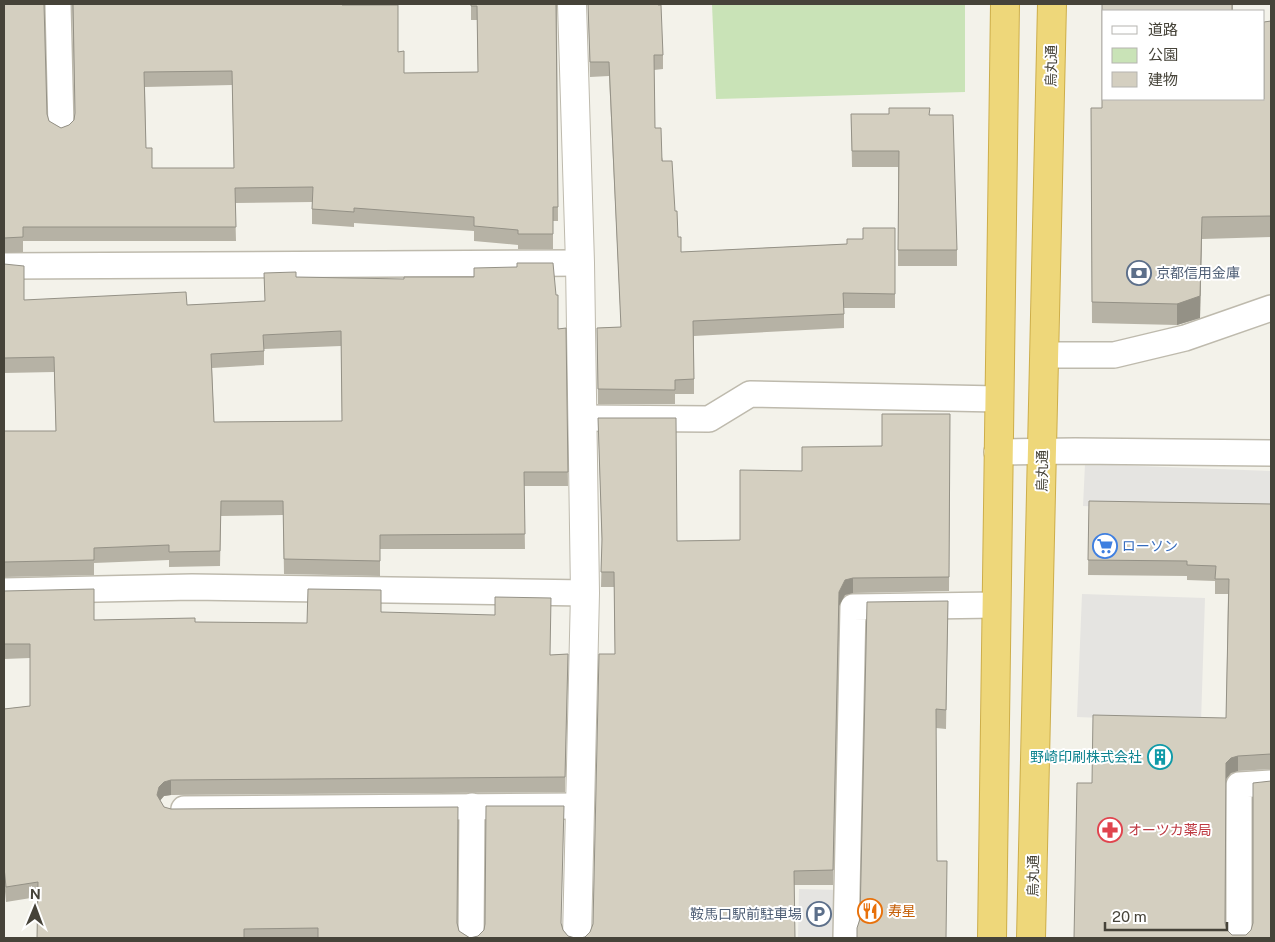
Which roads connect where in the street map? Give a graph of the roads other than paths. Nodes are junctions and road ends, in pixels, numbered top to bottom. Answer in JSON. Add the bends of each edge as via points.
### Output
{"nodes":[{"id":1,"x":58,"y":4,"type":"edge"},
{"id":2,"x":572,"y":4,"type":"edge"},
{"id":3,"x":1005,"y":4,"type":"edge"},
{"id":4,"x":1052,"y":4,"type":"edge"},
{"id":5,"x":61,"y":128,"type":"edge"},
{"id":6,"x":580,"y":263,"type":"junction"},
{"id":7,"x":4,"y":266,"type":"edge"},
{"id":8,"x":1271,"y":308,"type":"edge"},
{"id":9,"x":1045,"y":355,"type":"junction"},
{"id":10,"x":998,"y":399,"type":"junction"},
{"id":11,"x":583,"y":418,"type":"junction"},
{"id":12,"x":997,"y":452,"type":"junction"},
{"id":13,"x":1042,"y":452,"type":"junction"},
{"id":14,"x":1271,"y":454,"type":"edge"},
{"id":15,"x":4,"y":591,"type":"edge"},
{"id":16,"x":585,"y":593,"type":"junction"},
{"id":17,"x":996,"y":605,"type":"junction"},
{"id":18,"x":1271,"y":783,"type":"edge"},
{"id":19,"x":472,"y":806,"type":"junction"},
{"id":20,"x":580,"y":806,"type":"junction"},
{"id":21,"x":171,"y":809,"type":"edge"},
{"id":22,"x":471,"y":938,"type":"edge"},
{"id":23,"x":577,"y":938,"type":"edge"},
{"id":24,"x":846,"y":938,"type":"edge"},
{"id":25,"x":992,"y":938,"type":"edge"},
{"id":26,"x":1031,"y":938,"type":"edge"},
{"id":27,"x":1238,"y":938,"type":"edge"}],
"edges":[{"from":1,"to":5,"type":"lane"},
{"from":2,"to":6,"type":"street"},
{"from":3,"to":10,"type":"highway"},
{"from":4,"to":9,"type":"highway","name":"烏丸通"},
{"from":6,"to":7,"type":"lane"},
{"from":6,"to":11,"type":"street"},
{"from":8,"to":9,"type":"lane","via":[[1185,338],[1114,355]]},
{"from":9,"to":13,"type":"highway","name":"烏丸通"},
{"from":10,"to":11,"type":"lane","via":[[750,394],[709,419]]},
{"from":10,"to":12,"type":"highway"},
{"from":11,"to":16,"type":"street"},
{"from":12,"to":13,"type":"lane"},
{"from":12,"to":17,"type":"highway"},
{"from":13,"to":14,"type":"lane"},
{"from":13,"to":26,"type":"highway","name":"烏丸通"},
{"from":15,"to":16,"type":"lane","via":[[192,587]]},
{"from":16,"to":20,"type":"street"},
{"from":17,"to":24,"type":"lane","via":[[853,606]]},
{"from":17,"to":25,"type":"highway"},
{"from":18,"to":27,"type":"lane","via":[[1239,785]]},
{"from":19,"to":20,"type":"lane"},
{"from":19,"to":21,"type":"lane"},
{"from":19,"to":22,"type":"lane"},
{"from":20,"to":23,"type":"street"}]}
